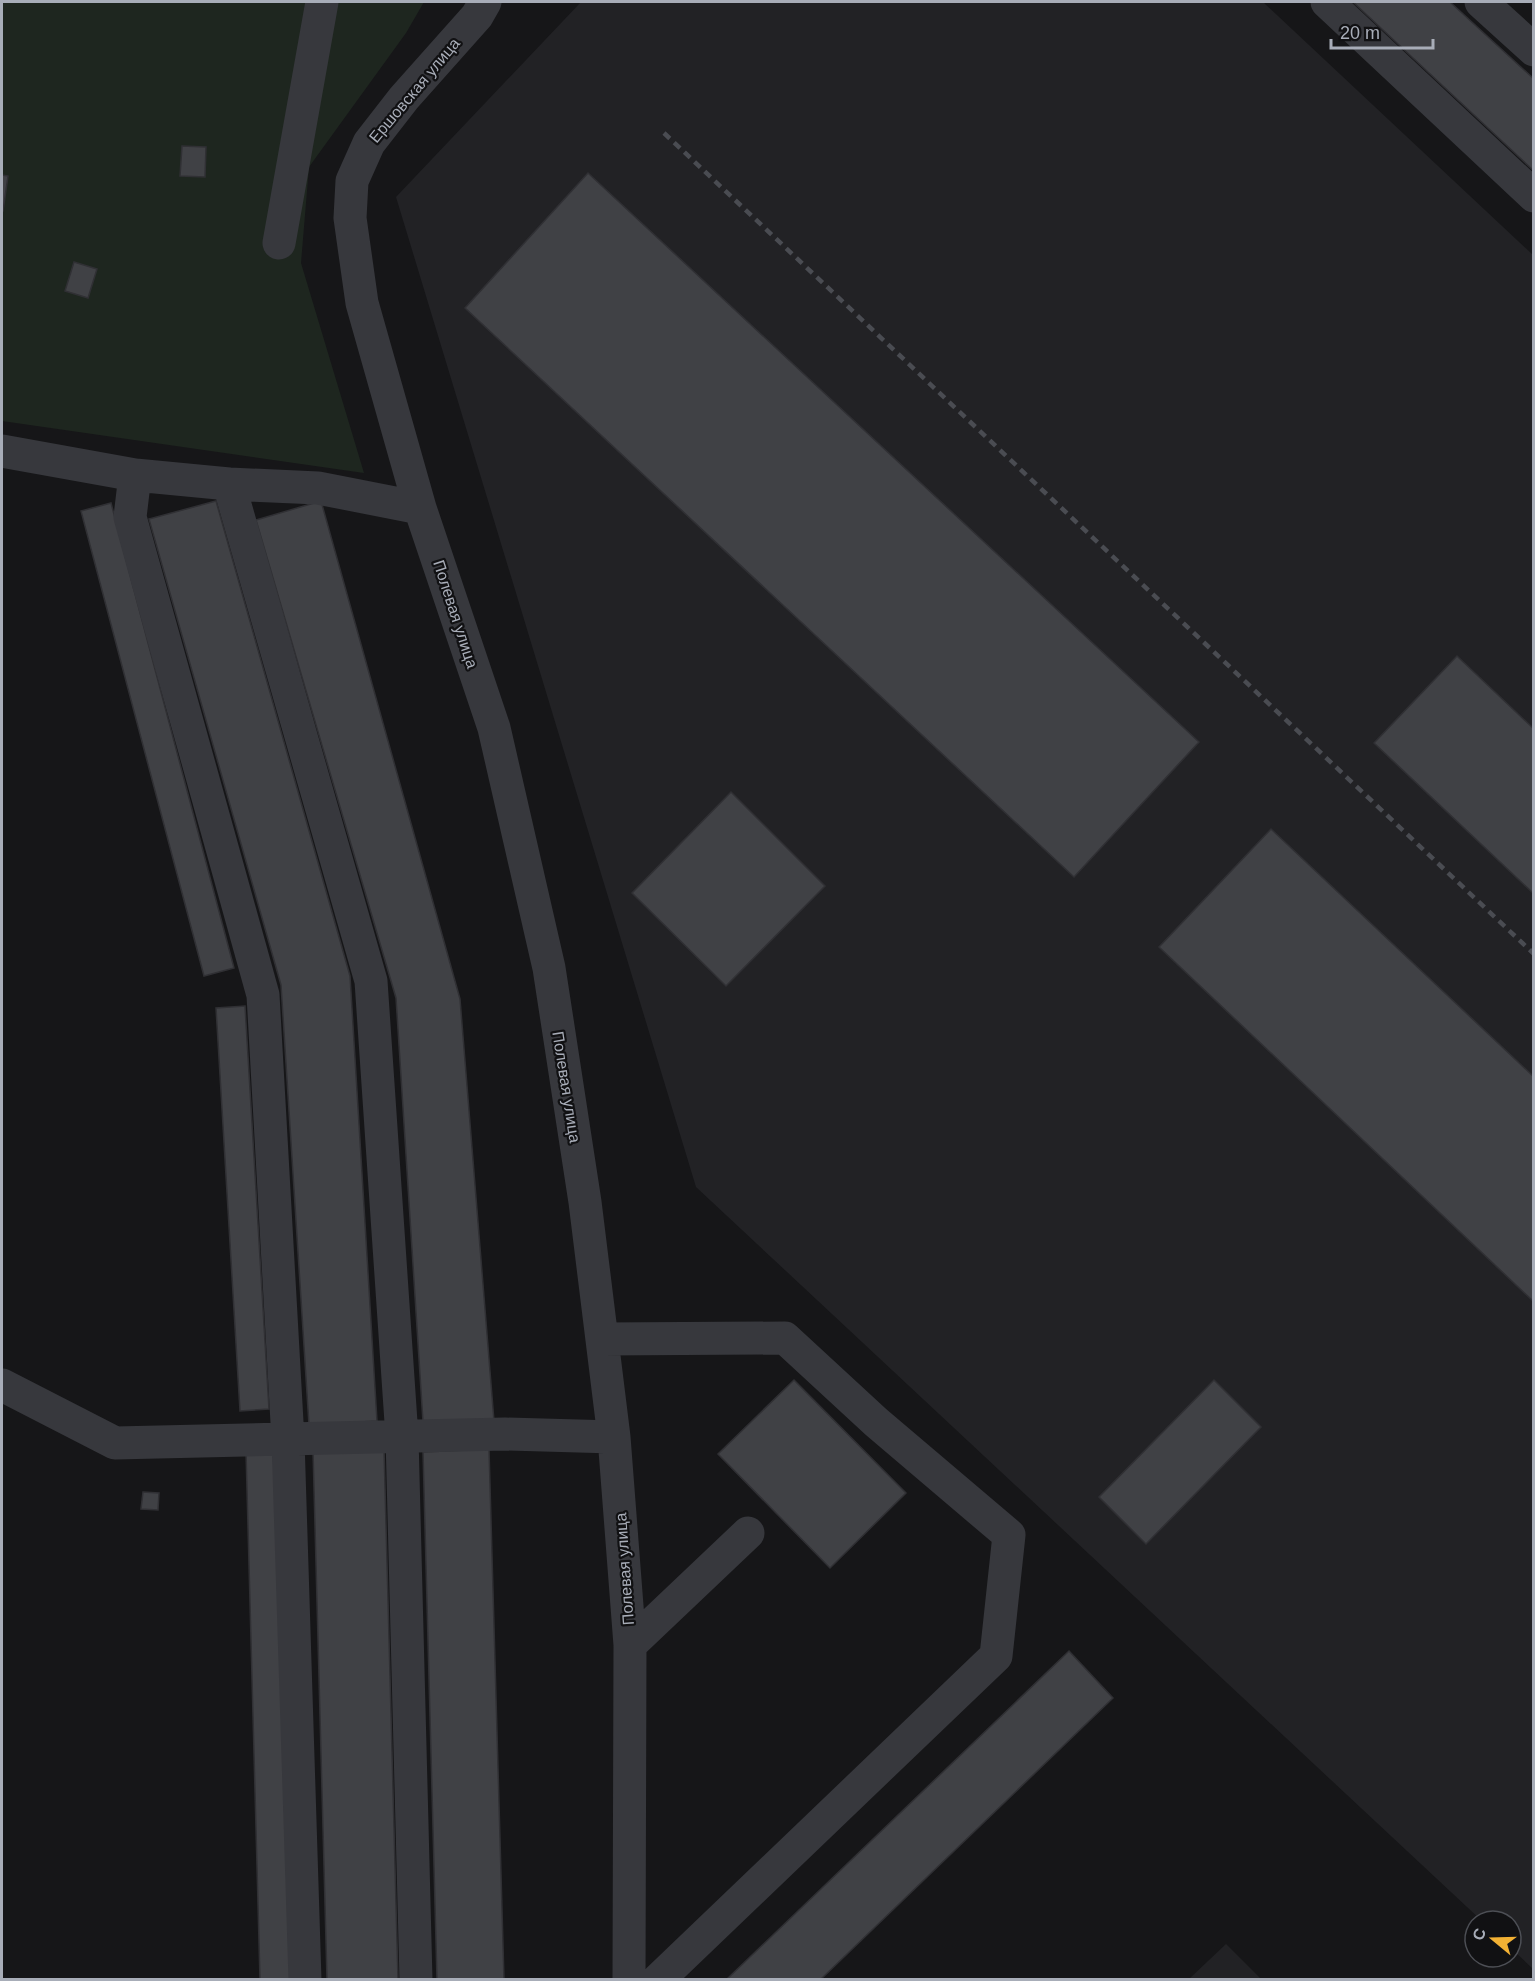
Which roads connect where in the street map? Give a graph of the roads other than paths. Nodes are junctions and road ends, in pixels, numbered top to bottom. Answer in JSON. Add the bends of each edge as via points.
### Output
{"nodes":[{"id":1,"x":322,"y":2,"type":"edge"},
{"id":2,"x":485,"y":2,"type":"edge"},
{"id":3,"x":1327,"y":2,"type":"edge"},
{"id":4,"x":1480,"y":2,"type":"edge"},
{"id":5,"x":1533,"y":50,"type":"edge"},
{"id":6,"x":1533,"y":196,"type":"edge"},
{"id":7,"x":350,"y":218,"type":"joint"},
{"id":8,"x":279,"y":243,"type":"dead end"},
{"id":9,"x":2,"y":451,"type":"edge"},
{"id":10,"x":135,"y":475,"type":"junction"},
{"id":11,"x":229,"y":484,"type":"junction"},
{"id":12,"x":420,"y":508,"type":"junction"},
{"id":13,"x":602,"y":1339,"type":"junction"},
{"id":14,"x":2,"y":1385,"type":"edge"},
{"id":15,"x":402,"y":1437,"type":"junction"},
{"id":16,"x":614,"y":1437,"type":"junction"},
{"id":17,"x":288,"y":1440,"type":"junction"},
{"id":18,"x":748,"y":1533,"type":"dead end"},
{"id":19,"x":630,"y":1645,"type":"junction"},
{"id":20,"x":304,"y":1980,"type":"edge"},
{"id":21,"x":416,"y":1980,"type":"edge"},
{"id":22,"x":629,"y":1980,"type":"edge"},
{"id":23,"x":658,"y":1980,"type":"edge"}],
"edges":[{"from":1,"to":8,"type":"street"},
{"from":2,"to":7,"type":"street","name":"Ершовская улица","via":[[369,143],[352,181]]},
{"from":3,"to":6,"type":"street"},
{"from":4,"to":5,"type":"street"},
{"from":7,"to":12,"type":"street","name":"Полевая улица","via":[[362,303]]},
{"from":9,"to":10,"type":"street"},
{"from":10,"to":11,"type":"street"},
{"from":10,"to":17,"type":"street","via":[[130,517],[263,995]]},
{"from":11,"to":12,"type":"street","via":[[318,488]]},
{"from":11,"to":15,"type":"street","via":[[371,981]]},
{"from":12,"to":13,"type":"street","name":"Полевая улица","via":[[494,728],[549,968]]},
{"from":13,"to":16,"type":"street","name":"Полевая улица"},
{"from":13,"to":23,"type":"street","via":[[785,1338],[1009,1535],[996,1656]]},
{"from":14,"to":17,"type":"street","via":[[115,1443]]},
{"from":15,"to":16,"type":"street"},
{"from":15,"to":17,"type":"street"},
{"from":15,"to":21,"type":"street"},
{"from":16,"to":19,"type":"street","name":"Полевая улица"},
{"from":17,"to":20,"type":"street"},
{"from":18,"to":19,"type":"street"},
{"from":19,"to":22,"type":"street","name":"Полевая улица"}]}
